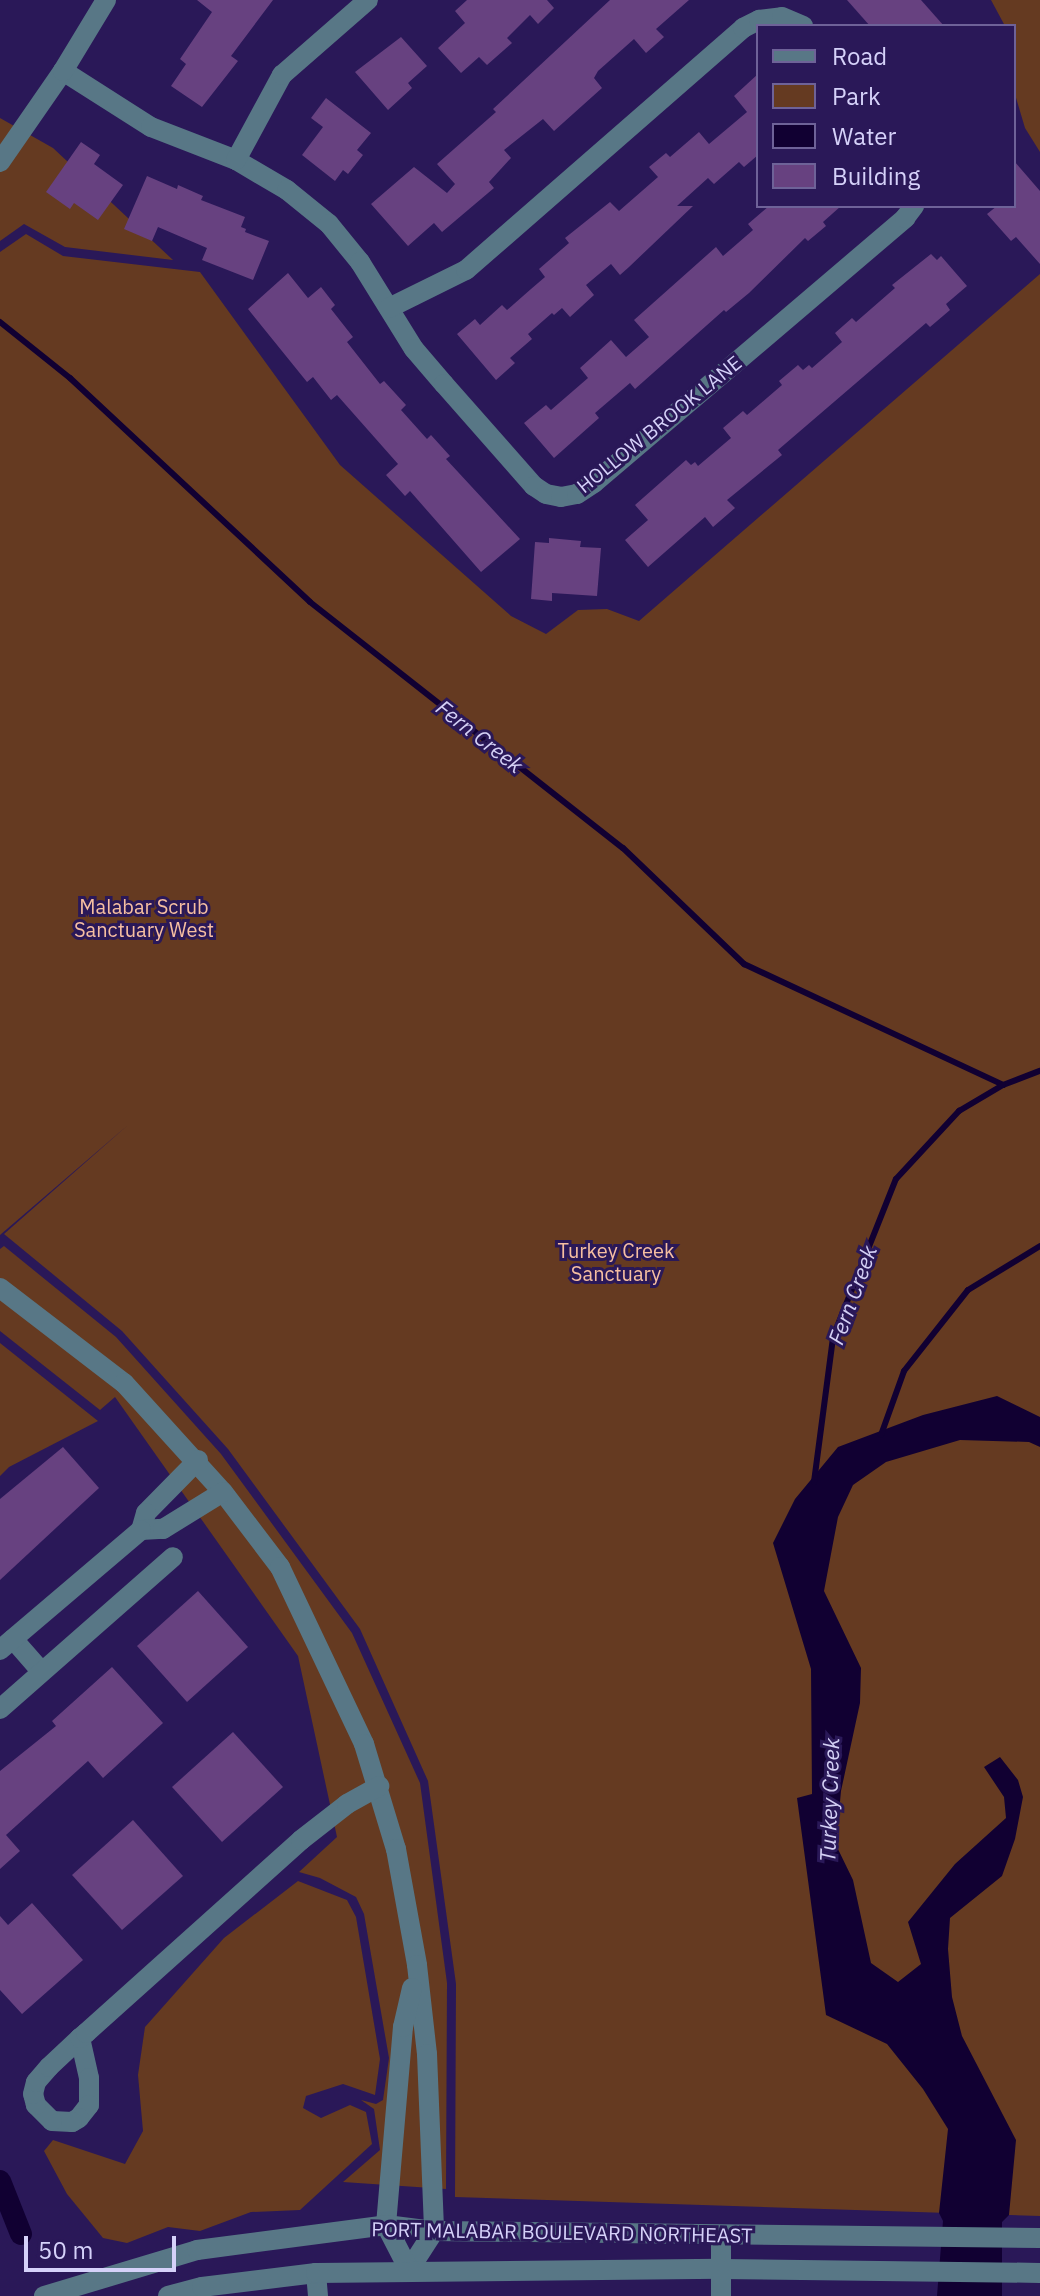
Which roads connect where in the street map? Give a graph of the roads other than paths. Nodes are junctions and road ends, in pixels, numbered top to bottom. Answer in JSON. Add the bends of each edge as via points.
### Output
{"nodes":[{"id":1,"x":106,"y":0,"type":"edge"},
{"id":2,"x":368,"y":0,"type":"edge"},
{"id":3,"x":798,"y":24,"type":"edge"},
{"id":4,"x":63,"y":71,"type":"junction"},
{"id":5,"x":236,"y":160,"type":"junction"},
{"id":6,"x":0,"y":162,"type":"edge"},
{"id":7,"x":912,"y":208,"type":"edge"},
{"id":8,"x":389,"y":308,"type":"junction"},
{"id":9,"x":0,"y":1288,"type":"edge"},
{"id":10,"x":198,"y":1460,"type":"junction"},
{"id":11,"x":223,"y":1492,"type":"junction"},
{"id":12,"x":141,"y":1530,"type":"junction"},
{"id":13,"x":173,"y":1557,"type":"dead end"},
{"id":14,"x":6,"y":1644,"type":"edge"},
{"id":15,"x":41,"y":1671,"type":"junction"},
{"id":16,"x":0,"y":1709,"type":"edge"},
{"id":17,"x":379,"y":1786,"type":"junction"},
{"id":18,"x":417,"y":1965,"type":"junction"},
{"id":19,"x":80,"y":2038,"type":"dead end"},
{"id":20,"x":386,"y":2225,"type":"junction"},
{"id":21,"x":434,"y":2231,"type":"junction"},
{"id":22,"x":721,"y":2236,"type":"junction"},
{"id":23,"x":1040,"y":2238,"type":"edge"},
{"id":24,"x":721,"y":2269,"type":"junction"},
{"id":25,"x":409,"y":2270,"type":"junction"},
{"id":26,"x":316,"y":2273,"type":"junction"},
{"id":27,"x":1040,"y":2273,"type":"edge"},
{"id":28,"x":44,"y":2296,"type":"edge"},
{"id":29,"x":168,"y":2296,"type":"edge"},
{"id":30,"x":318,"y":2296,"type":"edge"},
{"id":31,"x":721,"y":2296,"type":"edge"}],
"edges":[{"from":1,"to":4,"type":"street"},
{"from":2,"to":5,"type":"street","via":[[282,75]]},
{"from":3,"to":8,"type":"street","via":[[782,17],[743,28],[466,270]]},
{"from":4,"to":5,"type":"street","name":"HOLLOW BROOK LANE","via":[[151,127]]},
{"from":4,"to":6,"type":"street"},
{"from":5,"to":8,"type":"street","name":"HOLLOW BROOK LANE","via":[[287,190],[329,224]]},
{"from":7,"to":8,"type":"street","name":"HOLLOW BROOK LANE","via":[[577,494],[546,494],[524,475],[414,349]]},
{"from":9,"to":10,"type":"street","via":[[124,1383]]},
{"from":10,"to":11,"type":"street"},
{"from":10,"to":12,"type":"street","via":[[146,1513]]},
{"from":11,"to":12,"type":"street","via":[[163,1529]]},
{"from":11,"to":17,"type":"street","via":[[280,1567]]},
{"from":12,"to":14,"type":"street"},
{"from":13,"to":15,"type":"street"},
{"from":14,"to":15,"type":"street"},
{"from":15,"to":16,"type":"street"},
{"from":17,"to":18,"type":"street"},
{"from":17,"to":19,"type":"street","via":[[301,1840]]},
{"from":18,"to":20,"type":"street","via":[[403,2027]]},
{"from":18,"to":21,"type":"street","via":[[427,2054]]},
{"from":20,"to":21,"type":"street","name":"PORT MALABAR BOULEVARD NORTHEAST"},
{"from":20,"to":25,"type":"street"},
{"from":20,"to":28,"type":"street","name":"PORT MALABAR BOULEVARD NORTHEAST","via":[[197,2250]]},
{"from":21,"to":22,"type":"street","name":"PORT MALABAR BOULEVARD NORTHEAST"},
{"from":21,"to":25,"type":"street"},
{"from":22,"to":23,"type":"street","name":"PORT MALABAR BOULEVARD NORTHEAST"},
{"from":22,"to":24,"type":"street"},
{"from":24,"to":25,"type":"street","name":"PORT MALABAR BOULEVARD NORTHEAST"},
{"from":24,"to":27,"type":"street","name":"PORT MALABAR BOULEVARD NORTHEAST"},
{"from":24,"to":31,"type":"street"},
{"from":25,"to":26,"type":"street","name":"PORT MALABAR BOULEVARD NORTHEAST"},
{"from":26,"to":29,"type":"street","name":"PORT MALABAR BOULEVARD NORTHEAST"},
{"from":26,"to":30,"type":"street"}]}
